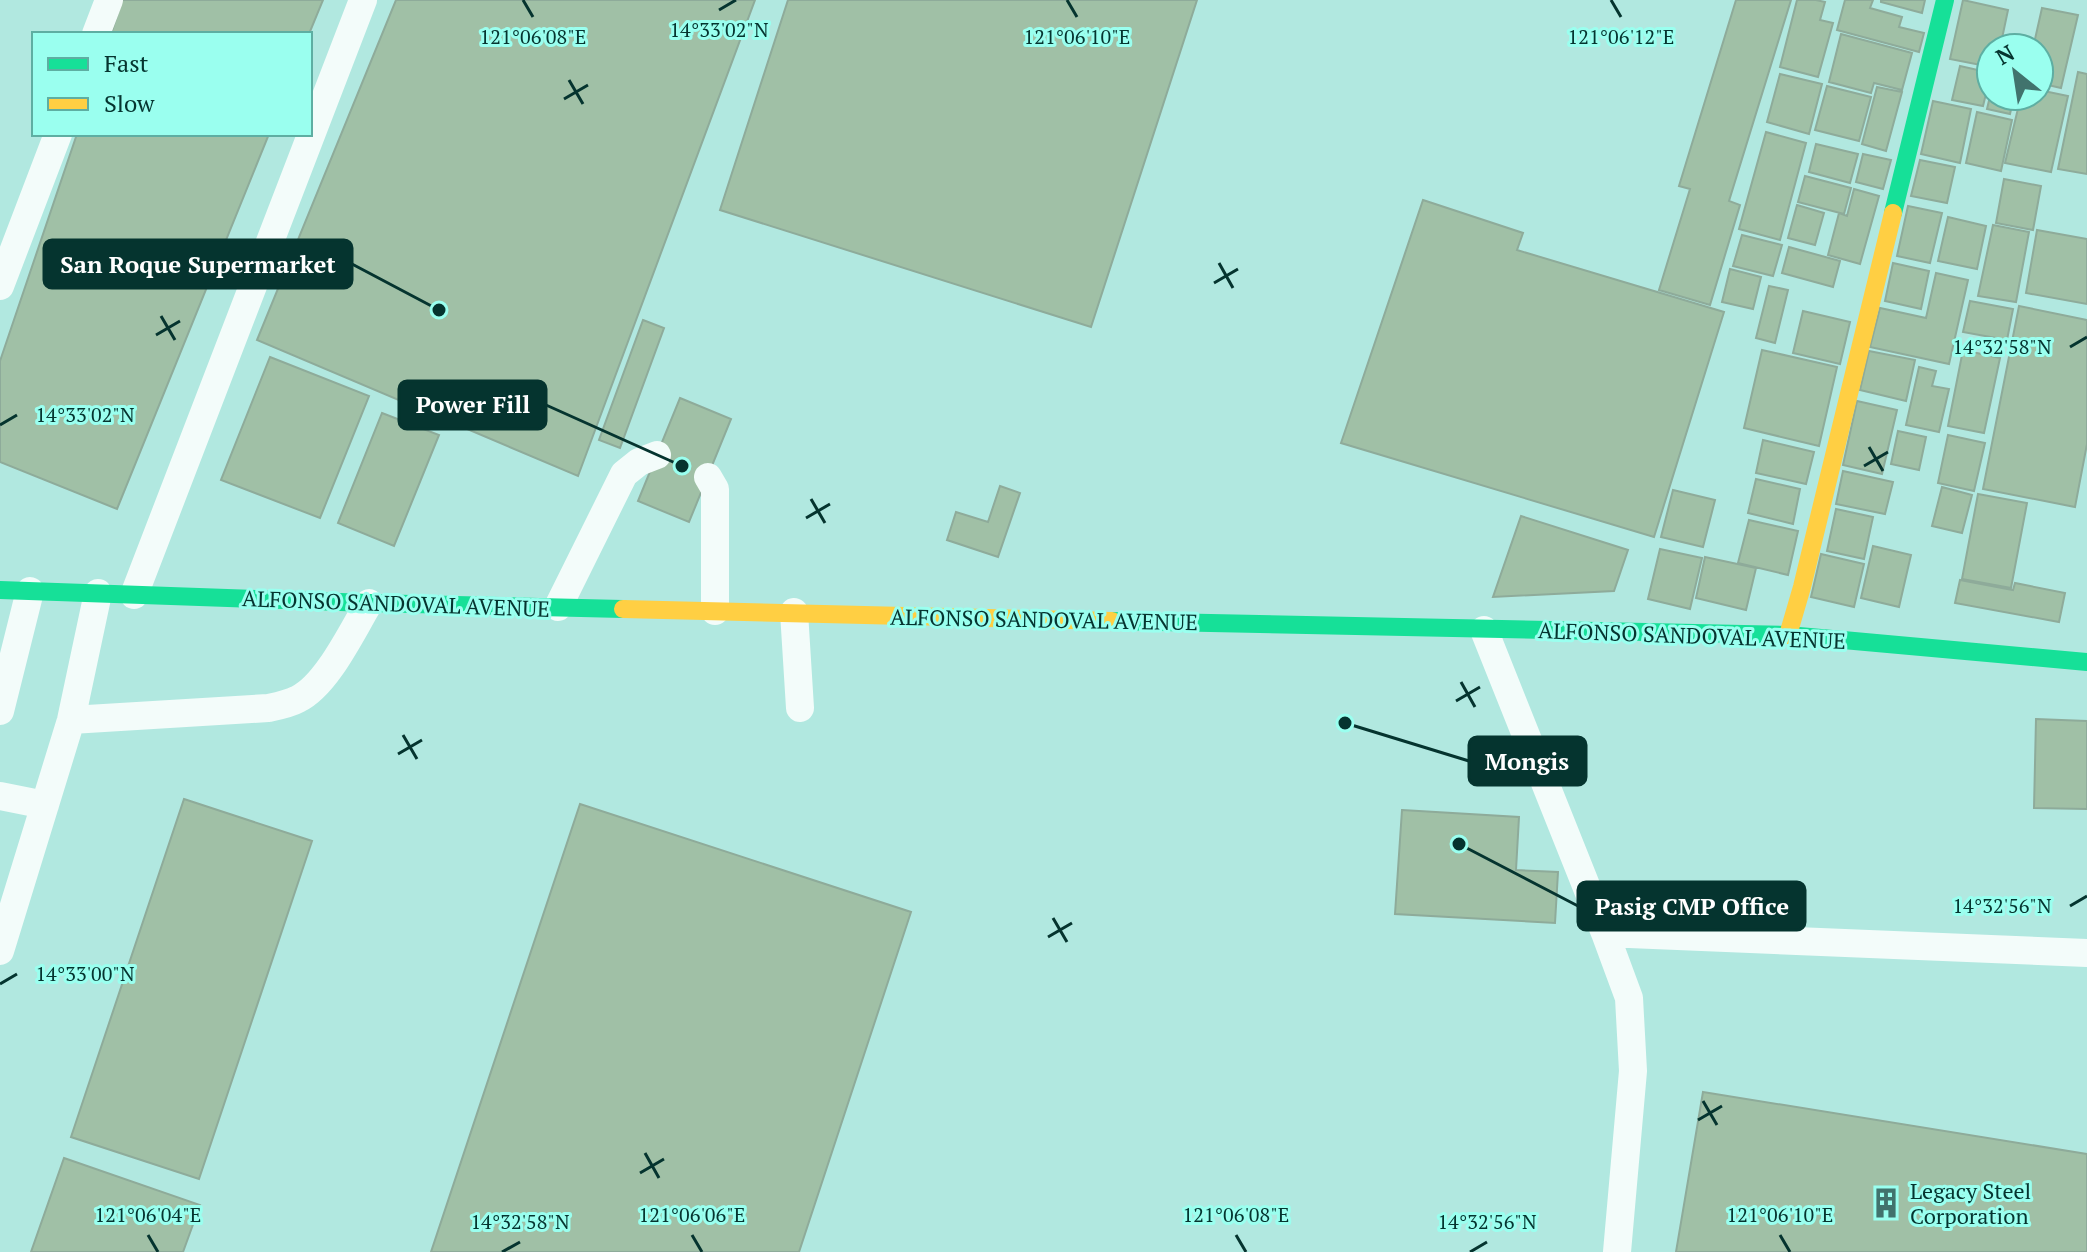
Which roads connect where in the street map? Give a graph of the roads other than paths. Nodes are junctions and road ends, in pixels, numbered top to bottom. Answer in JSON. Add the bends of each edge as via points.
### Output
{"nodes":[{"id":1,"x":109,"y":0,"type":"edge"},
{"id":2,"x":363,"y":0,"type":"edge"},
{"id":3,"x":1945,"y":0,"type":"edge"},
{"id":4,"x":97,"y":32,"type":"edge"},
{"id":5,"x":312,"y":133,"type":"edge"},
{"id":6,"x":57,"y":136,"type":"edge"},
{"id":7,"x":311,"y":136,"type":"edge"},
{"id":8,"x":0,"y":286,"type":"edge"},
{"id":9,"x":657,"y":455,"type":"dead end"},
{"id":10,"x":708,"y":477,"type":"dead end"},
{"id":11,"x":0,"y":590,"type":"edge"},
{"id":12,"x":30,"y":591,"type":"junction"},
{"id":13,"x":98,"y":593,"type":"junction"},
{"id":14,"x":134,"y":595,"type":"junction"},
{"id":15,"x":369,"y":603,"type":"junction"},
{"id":16,"x":558,"y":607,"type":"junction"},
{"id":17,"x":715,"y":611,"type":"junction"},
{"id":18,"x":794,"y":612,"type":"junction"},
{"id":19,"x":1484,"y":630,"type":"junction"},
{"id":20,"x":1788,"y":635,"type":"junction"},
{"id":21,"x":2087,"y":662,"type":"edge"},
{"id":22,"x":800,"y":708,"type":"dead end"},
{"id":23,"x":0,"y":711,"type":"edge"},
{"id":24,"x":71,"y":720,"type":"junction"},
{"id":25,"x":0,"y":796,"type":"edge"},
{"id":26,"x":45,"y":805,"type":"junction"},
{"id":27,"x":1605,"y":933,"type":"junction"},
{"id":28,"x":0,"y":951,"type":"edge"},
{"id":29,"x":2087,"y":953,"type":"edge"},
{"id":30,"x":1617,"y":1252,"type":"edge"}],
"edges":[{"from":1,"to":4,"type":"lane"},
{"from":2,"to":5,"type":"lane"},
{"from":3,"to":20,"type":"main road"},
{"from":6,"to":8,"type":"lane"},
{"from":7,"to":14,"type":"lane"},
{"from":9,"to":16,"type":"lane","via":[[624,474]]},
{"from":10,"to":17,"type":"lane","via":[[715,489]]},
{"from":11,"to":12,"type":"main road","name":"ALFONSO SANDOVAL AVENUE"},
{"from":12,"to":13,"type":"main road","name":"ALFONSO SANDOVAL AVENUE"},
{"from":12,"to":23,"type":"lane"},
{"from":13,"to":14,"type":"main road","name":"ALFONSO SANDOVAL AVENUE"},
{"from":13,"to":24,"type":"lane"},
{"from":14,"to":15,"type":"main road","name":"ALFONSO SANDOVAL AVENUE"},
{"from":15,"to":16,"type":"main road","name":"ALFONSO SANDOVAL AVENUE"},
{"from":15,"to":24,"type":"lane","via":[[315,688],[297,701],[268,708]]},
{"from":16,"to":17,"type":"main road","name":"ALFONSO SANDOVAL AVENUE"},
{"from":17,"to":18,"type":"main road","name":"ALFONSO SANDOVAL AVENUE"},
{"from":18,"to":19,"type":"main road","name":"ALFONSO SANDOVAL AVENUE"},
{"from":18,"to":22,"type":"lane"},
{"from":19,"to":20,"type":"main road","name":"ALFONSO SANDOVAL AVENUE"},
{"from":19,"to":27,"type":"lane"},
{"from":20,"to":21,"type":"main road","name":"ALFONSO SANDOVAL AVENUE"},
{"from":24,"to":26,"type":"lane"},
{"from":25,"to":26,"type":"lane"},
{"from":26,"to":28,"type":"lane"},
{"from":27,"to":29,"type":"lane"},
{"from":27,"to":30,"type":"lane","via":[[1629,998],[1633,1071]]}]}
